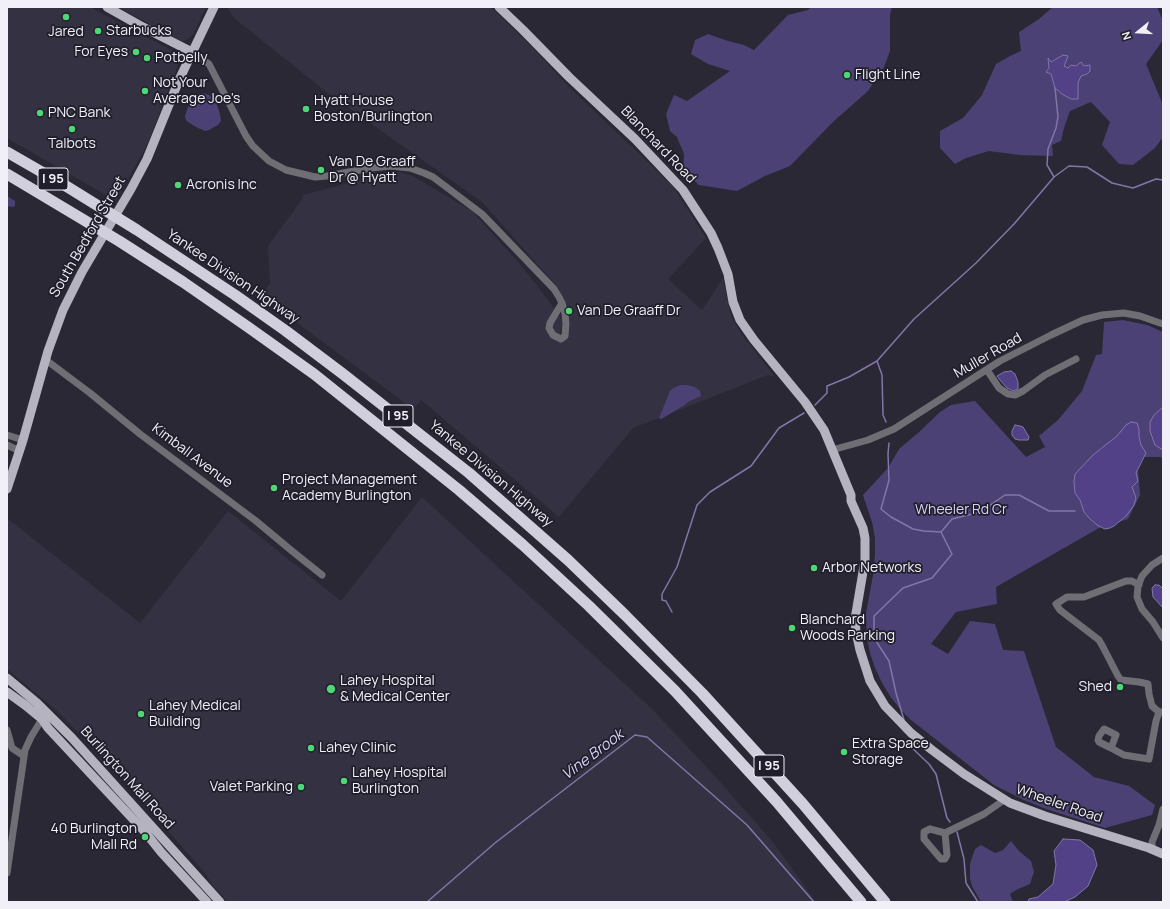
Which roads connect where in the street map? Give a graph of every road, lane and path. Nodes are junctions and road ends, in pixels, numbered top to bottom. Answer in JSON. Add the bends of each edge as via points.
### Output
{"nodes":[{"id":1,"x":107,"y":7,"type":"edge"},
{"id":2,"x":214,"y":7,"type":"edge"},
{"id":3,"x":499,"y":7,"type":"edge"},
{"id":4,"x":192,"y":52,"type":"junction"},
{"id":5,"x":7,"y":152,"type":"edge"},
{"id":6,"x":7,"y":175,"type":"edge"},
{"id":7,"x":562,"y":303,"type":"dead end"},
{"id":8,"x":1163,"y":324,"type":"edge"},
{"id":9,"x":1076,"y":359,"type":"dead end"},
{"id":10,"x":46,"y":360,"type":"junction"},
{"id":11,"x":987,"y":370,"type":"junction"},
{"id":12,"x":7,"y":435,"type":"edge"},
{"id":13,"x":23,"y":440,"type":"junction"},
{"id":14,"x":7,"y":445,"type":"edge"},
{"id":15,"x":832,"y":450,"type":"junction"},
{"id":16,"x":20,"y":451,"type":"junction"},
{"id":17,"x":7,"y":489,"type":"edge"},
{"id":18,"x":1163,"y":558,"type":"edge"},
{"id":19,"x":322,"y":575,"type":"dead end"},
{"id":20,"x":1139,"y":584,"type":"junction"},
{"id":21,"x":1163,"y":638,"type":"edge"},
{"id":22,"x":7,"y":678,"type":"edge"},
{"id":23,"x":7,"y":692,"type":"edge"},
{"id":24,"x":1161,"y":712,"type":"edge"},
{"id":25,"x":45,"y":716,"type":"junction"},
{"id":26,"x":7,"y":730,"type":"edge"},
{"id":27,"x":1111,"y":748,"type":"dead end"},
{"id":28,"x":24,"y":756,"type":"junction"},
{"id":29,"x":1004,"y":800,"type":"junction"},
{"id":30,"x":1163,"y":809,"type":"edge"},
{"id":31,"x":945,"y":833,"type":"dead end"},
{"id":32,"x":1152,"y":849,"type":"junction"},
{"id":33,"x":1163,"y":854,"type":"edge"},
{"id":34,"x":7,"y":873,"type":"edge"},
{"id":35,"x":208,"y":902,"type":"edge"},
{"id":36,"x":220,"y":902,"type":"edge"},
{"id":37,"x":861,"y":902,"type":"edge"},
{"id":38,"x":885,"y":902,"type":"edge"}],
"edges":[{"from":1,"to":4,"type":"main road"},
{"from":2,"to":4,"type":"main road","name":"South Bedford Street"},
{"from":3,"to":15,"type":"main road","name":"Blanchard Road","via":[[684,190],[718,248],[740,320],[806,402],[824,430]]},
{"from":4,"to":7,"type":"street","via":[[211,66],[246,136],[269,161],[286,170],[310,177],[391,166],[424,173],[482,214],[554,289]]},
{"from":4,"to":10,"type":"main road","name":"South Bedford Street","via":[[140,173],[69,296]]},
{"from":5,"to":38,"type":"highway","name":"Yankee Division Highway","number":"I 95","via":[[128,224],[235,295],[412,427],[469,473],[568,560],[702,693],[803,804]]},
{"from":6,"to":37,"type":"highway","number":"I 95","via":[[119,241],[248,327],[314,374],[459,490],[589,606],[675,691],[776,801]]},
{"from":8,"to":11,"type":"street","name":"Muller Road","via":[[1131,314],[1096,316],[1051,335]]},
{"from":9,"to":11,"type":"street","via":[[1015,395],[1008,394],[1000,388]]},
{"from":10,"to":13,"type":"main road","name":"South Bedford Street"},
{"from":10,"to":19,"type":"street","name":"Kimball Avenue","via":[[256,521]]},
{"from":11,"to":15,"type":"street","name":"Muller Road","via":[[894,429],[868,440]]},
{"from":12,"to":13,"type":"street"},
{"from":13,"to":16,"type":"main road","name":"South Bedford Street"},
{"from":14,"to":16,"type":"street"},
{"from":15,"to":29,"type":"main road","name":"Wheeler Road","via":[[865,538],[865,560],[855,619],[859,648],[870,681],[886,706],[911,733],[964,774]]},
{"from":16,"to":17,"type":"main road","name":"South Bedford Street"},
{"from":18,"to":20,"type":"street","via":[[1152,565]]},
{"from":20,"to":21,"type":"street","via":[[1139,604]]},
{"from":20,"to":24,"type":"street","via":[[1126,581],[1084,597],[1067,597],[1056,604],[1060,610],[1099,640],[1121,680],[1148,684],[1152,706]]},
{"from":22,"to":25,"type":"main road","name":"Burlington Mall Road","via":[[24,691]]},
{"from":23,"to":25,"type":"main road","name":"Burlington Mall Road"},
{"from":24,"to":27,"type":"street","via":[[1156,721],[1149,758],[1124,755]]},
{"from":25,"to":28,"type":"street","via":[[31,736]]},
{"from":25,"to":35,"type":"main road","name":"Burlington Mall Road","via":[[48,728]]},
{"from":25,"to":36,"type":"main road","name":"Burlington Mall Road","via":[[84,750]]},
{"from":26,"to":28,"type":"street","via":[[12,748]]},
{"from":28,"to":34,"type":"street"},
{"from":29,"to":31,"type":"street","via":[[984,814]]},
{"from":29,"to":32,"type":"main road","name":"Wheeler Road","via":[[1045,816]]},
{"from":30,"to":32,"type":"street"},
{"from":32,"to":33,"type":"main road","name":"Wheeler Road"}]}
